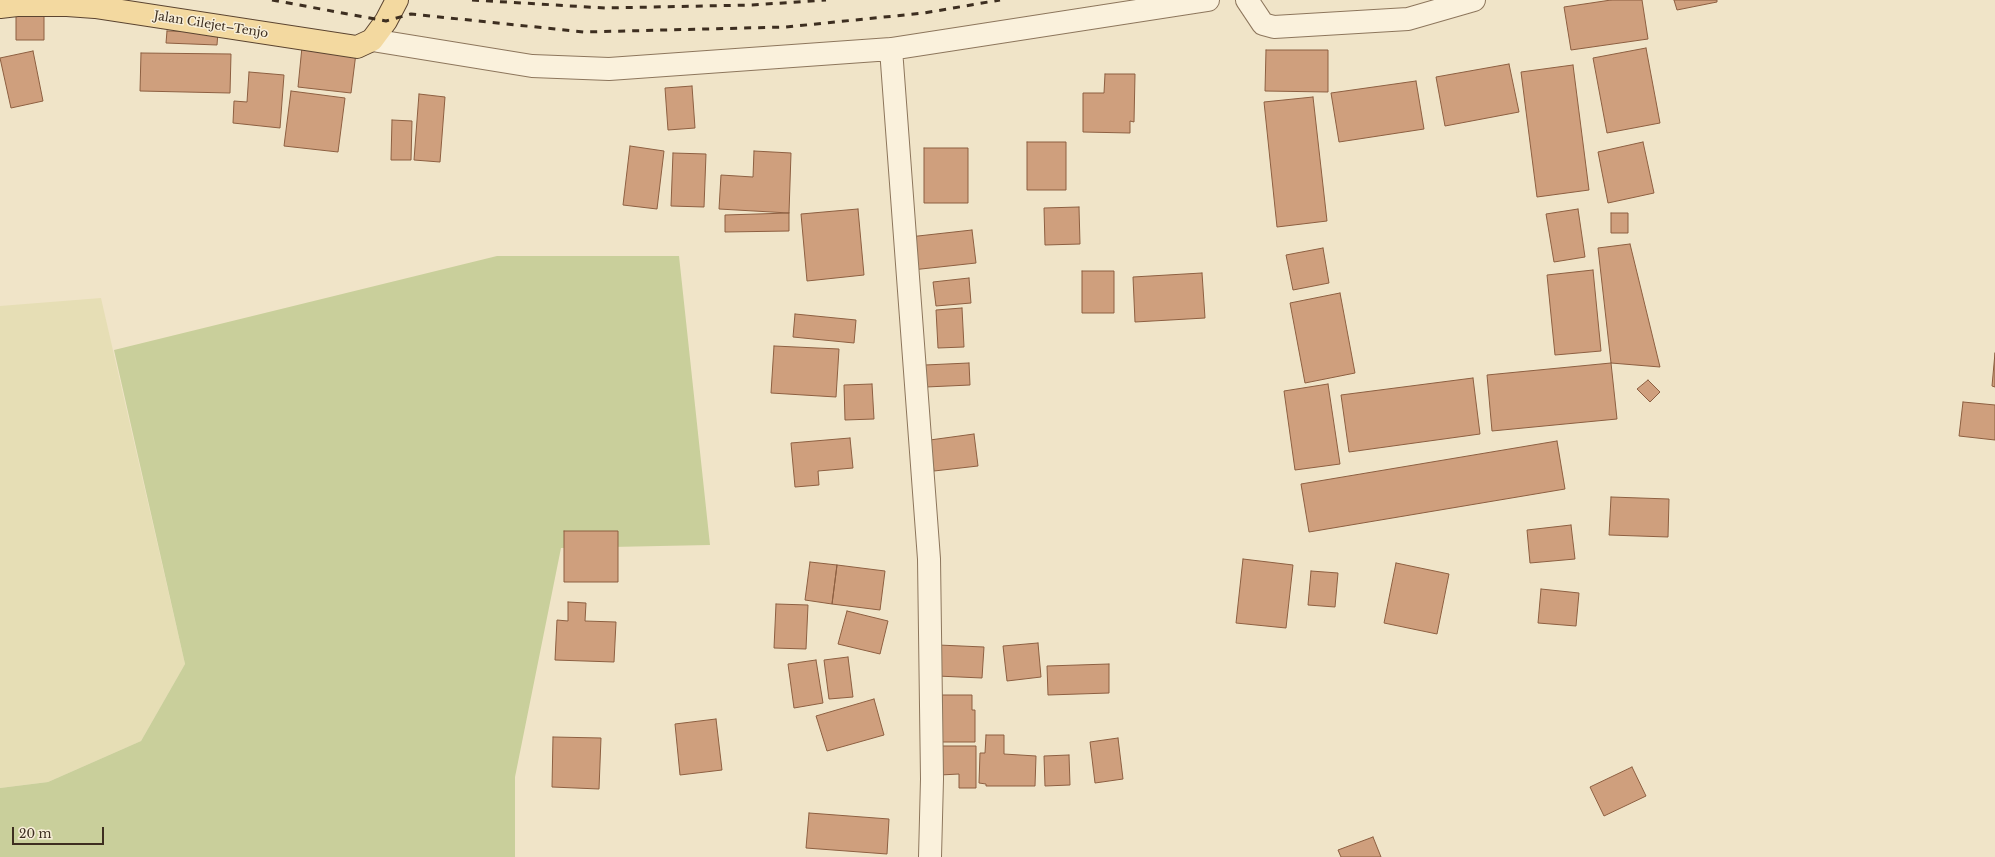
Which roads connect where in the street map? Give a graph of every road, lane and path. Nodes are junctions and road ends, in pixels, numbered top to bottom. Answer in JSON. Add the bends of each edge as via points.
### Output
{"nodes":[{"id":1,"x":397,"y":0,"type":"edge"},
{"id":2,"x":1208,"y":0,"type":"edge"},
{"id":3,"x":1247,"y":0,"type":"edge"},
{"id":4,"x":1474,"y":0,"type":"edge"},
{"id":5,"x":0,"y":7,"type":"edge"},
{"id":6,"x":1406,"y":10,"type":"edge"},
{"id":7,"x":372,"y":40,"type":"junction"},
{"id":8,"x":891,"y":49,"type":"junction"},
{"id":9,"x":930,"y":857,"type":"edge"}],
"edges":[{"from":1,"to":7,"type":"main road"},
{"from":2,"to":8,"type":"street"},
{"from":3,"to":6,"type":"street","via":[[1263,24],[1268,26]]},
{"from":4,"to":6,"type":"street"},
{"from":5,"to":7,"type":"main road","name":"Jalan Cilejet–Tenjo","via":[[95,7],[348,47],[363,46]]},
{"from":7,"to":8,"type":"street","via":[[496,62],[560,68],[609,69]]},
{"from":8,"to":9,"type":"street","via":[[929,559],[932,780]]}]}
